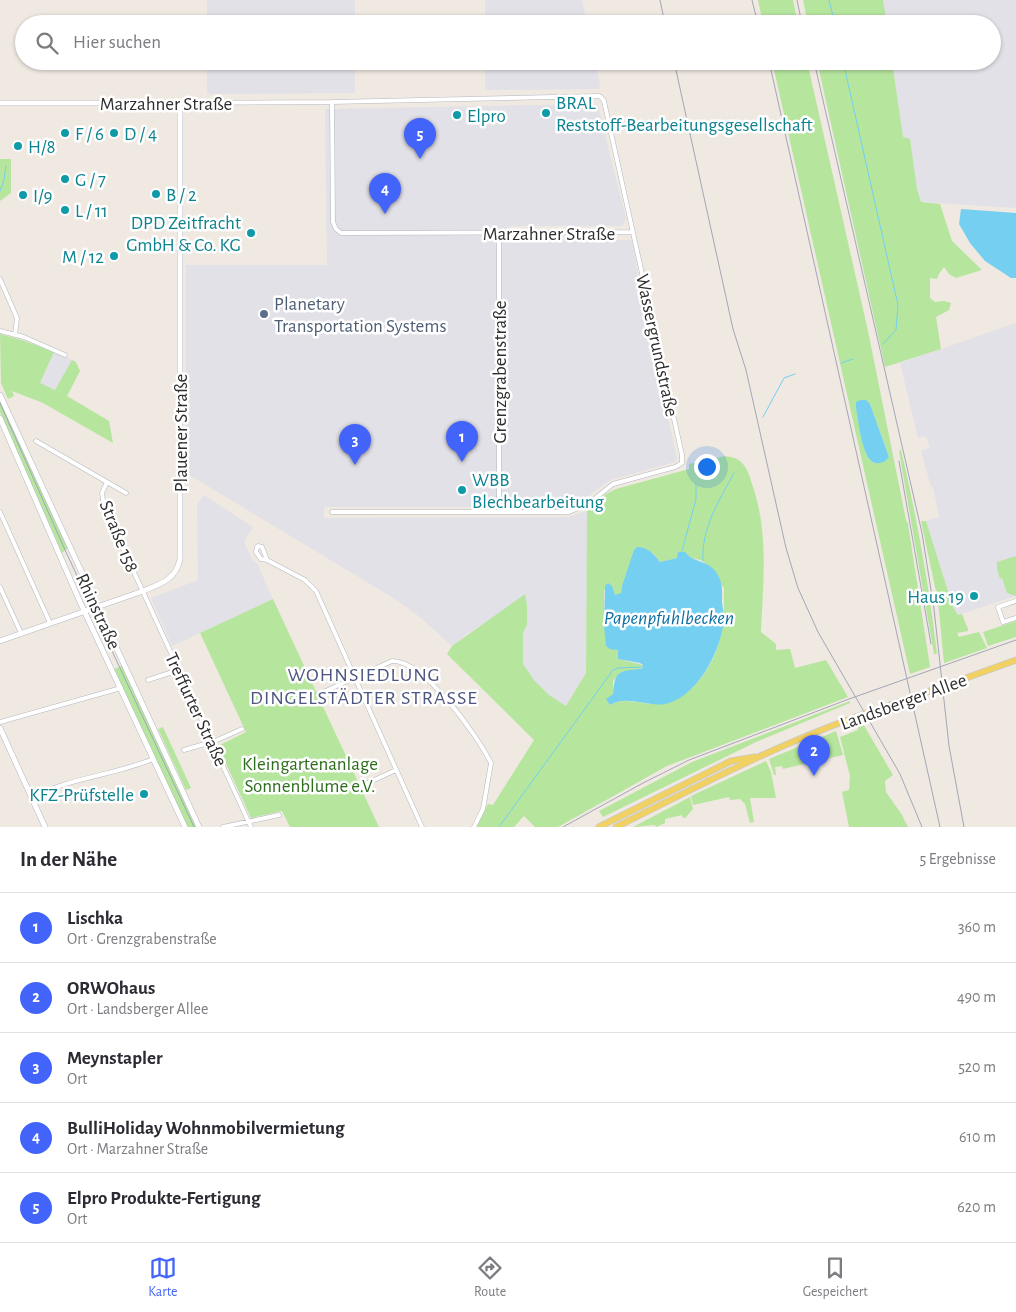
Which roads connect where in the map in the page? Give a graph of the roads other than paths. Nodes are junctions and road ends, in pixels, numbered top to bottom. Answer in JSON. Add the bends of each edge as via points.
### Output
{"nodes":[{"id":1,"x":332,"y":102,"type":"junction"},
{"id":2,"x":180,"y":103,"type":"junction"},
{"id":3,"x":0,"y":104,"type":"edge"},
{"id":4,"x":633,"y":232,"type":"junction"},
{"id":5,"x":498,"y":233,"type":"junction"},
{"id":6,"x":0,"y":279,"type":"edge"},
{"id":7,"x":0,"y":331,"type":"edge"},
{"id":8,"x":15,"y":335,"type":"junction"},
{"id":9,"x":65,"y":355,"type":"dead end"},
{"id":10,"x":0,"y":395,"type":"edge"},
{"id":11,"x":0,"y":418,"type":"edge"},
{"id":12,"x":36,"y":441,"type":"dead end"},
{"id":13,"x":107,"y":482,"type":"junction"},
{"id":14,"x":126,"y":492,"type":"dead end"},
{"id":15,"x":0,"y":512,"type":"edge"},
{"id":16,"x":332,"y":512,"type":"dead end"},
{"id":17,"x":499,"y":512,"type":"junction"},
{"id":18,"x":267,"y":560,"type":"dead end"},
{"id":19,"x":0,"y":587,"type":"edge"},
{"id":20,"x":143,"y":591,"type":"junction"},
{"id":21,"x":1016,"y":601,"type":"edge"},
{"id":22,"x":98,"y":607,"type":"junction"},
{"id":23,"x":84,"y":612,"type":"junction"},
{"id":24,"x":1016,"y":618,"type":"edge"},
{"id":25,"x":50,"y":623,"type":"junction"},
{"id":26,"x":21,"y":633,"type":"junction"},
{"id":27,"x":0,"y":641,"type":"edge"},
{"id":28,"x":1016,"y":660,"type":"edge"},
{"id":29,"x":179,"y":670,"type":"junction"},
{"id":30,"x":355,"y":677,"type":"junction"},
{"id":31,"x":148,"y":680,"type":"dead end"},
{"id":32,"x":121,"y":688,"type":"junction"},
{"id":33,"x":319,"y":694,"type":"dead end"},
{"id":34,"x":0,"y":722,"type":"edge"},
{"id":35,"x":0,"y":728,"type":"edge"},
{"id":36,"x":242,"y":729,"type":"dead end"},
{"id":37,"x":212,"y":742,"type":"junction"},
{"id":38,"x":184,"y":750,"type":"dead end"},
{"id":39,"x":762,"y":755,"type":"junction"},
{"id":40,"x":153,"y":759,"type":"junction"},
{"id":41,"x":396,"y":770,"type":"junction"},
{"id":42,"x":360,"y":786,"type":"dead end"},
{"id":43,"x":32,"y":797,"type":"junction"},
{"id":44,"x":280,"y":815,"type":"dead end"},
{"id":45,"x":248,"y":822,"type":"junction"},
{"id":46,"x":45,"y":827,"type":"edge"},
{"id":47,"x":185,"y":827,"type":"edge"},
{"id":48,"x":199,"y":827,"type":"edge"},
{"id":49,"x":223,"y":827,"type":"edge"},
{"id":50,"x":251,"y":827,"type":"edge"},
{"id":51,"x":422,"y":827,"type":"edge"},
{"id":52,"x":474,"y":827,"type":"edge"},
{"id":53,"x":598,"y":827,"type":"edge"},
{"id":54,"x":616,"y":827,"type":"edge"}],
"edges":[{"from":1,"to":2,"type":"street","name":"Marzahner Straße"},
{"from":1,"to":4,"type":"street","name":"Marzahner Straße","via":[[601,96]]},
{"from":1,"to":5,"type":"street","name":"Marzahner Straße","via":[[333,218],[338,232]]},
{"from":2,"to":3,"type":"street","name":"Marzahner Straße"},
{"from":2,"to":20,"type":"street","name":"Plauener Straße","via":[[180,560],[170,579]]},
{"from":4,"to":5,"type":"street","name":"Marzahner Straße"},
{"from":4,"to":17,"type":"street","name":"Wassergrundstraße","via":[[683,459],[680,466],[613,484],[576,510]]},
{"from":5,"to":17,"type":"street","name":"Grenzgrabenstraße"},
{"from":6,"to":8,"type":"street","via":[[17,318]]},
{"from":7,"to":8,"type":"street"},
{"from":8,"to":9,"type":"street"},
{"from":10,"to":22,"type":"street","name":"Rhinstraße"},
{"from":11,"to":23,"type":"street","name":"Rhinstraße"},
{"from":12,"to":13,"type":"street","name":"Straße 158"},
{"from":13,"to":14,"type":"street","name":"Straße 158"},
{"from":13,"to":20,"type":"street","name":"Straße 158","via":[[102,503]]},
{"from":15,"to":25,"type":"street"},
{"from":16,"to":17,"type":"street"},
{"from":18,"to":30,"type":"street","via":[[313,587]]},
{"from":19,"to":26,"type":"street"},
{"from":20,"to":22,"type":"street","name":"Plauener Straße"},
{"from":20,"to":29,"type":"street","name":"Treffurter Straße"},
{"from":21,"to":24,"type":"street","via":[[998,607],[1003,622]]},
{"from":22,"to":23,"type":"street","name":"Plauener Straße"},
{"from":22,"to":48,"type":"street","name":"Rhinstraße"},
{"from":23,"to":25,"type":"street","name":"Plauener Straße"},
{"from":23,"to":32,"type":"street","name":"Rhinstraße"},
{"from":25,"to":26,"type":"street","name":"Plauener Straße"},
{"from":26,"to":27,"type":"street","name":"Plauener Straße"},
{"from":28,"to":39,"type":"main road","name":"Landsberger Allee","bridge":true,"via":[[810,734]]},
{"from":29,"to":31,"type":"street"},
{"from":29,"to":37,"type":"street","name":"Treffurter Straße"},
{"from":30,"to":33,"type":"street"},
{"from":30,"to":41,"type":"street"},
{"from":30,"to":52,"type":"street","via":[[394,661],[413,667],[452,707],[491,762],[484,805]]},
{"from":32,"to":34,"type":"street"},
{"from":32,"to":40,"type":"street","name":"Rhinstraße"},
{"from":35,"to":43,"type":"street"},
{"from":36,"to":37,"type":"street"},
{"from":37,"to":38,"type":"street"},
{"from":37,"to":45,"type":"street","name":"Treffurter Straße"},
{"from":39,"to":53,"type":"main road","name":"Landsberger Allee","via":[[731,761]]},
{"from":39,"to":54,"type":"main road","name":"Landsberger Allee"},
{"from":40,"to":43,"type":"street","via":[[67,782]]},
{"from":40,"to":47,"type":"street","name":"Rhinstraße"},
{"from":41,"to":42,"type":"street"},
{"from":41,"to":51,"type":"street"},
{"from":43,"to":46,"type":"street"},
{"from":44,"to":45,"type":"street"},
{"from":45,"to":49,"type":"street"},
{"from":45,"to":50,"type":"street","name":"Treffurter Straße"}]}
